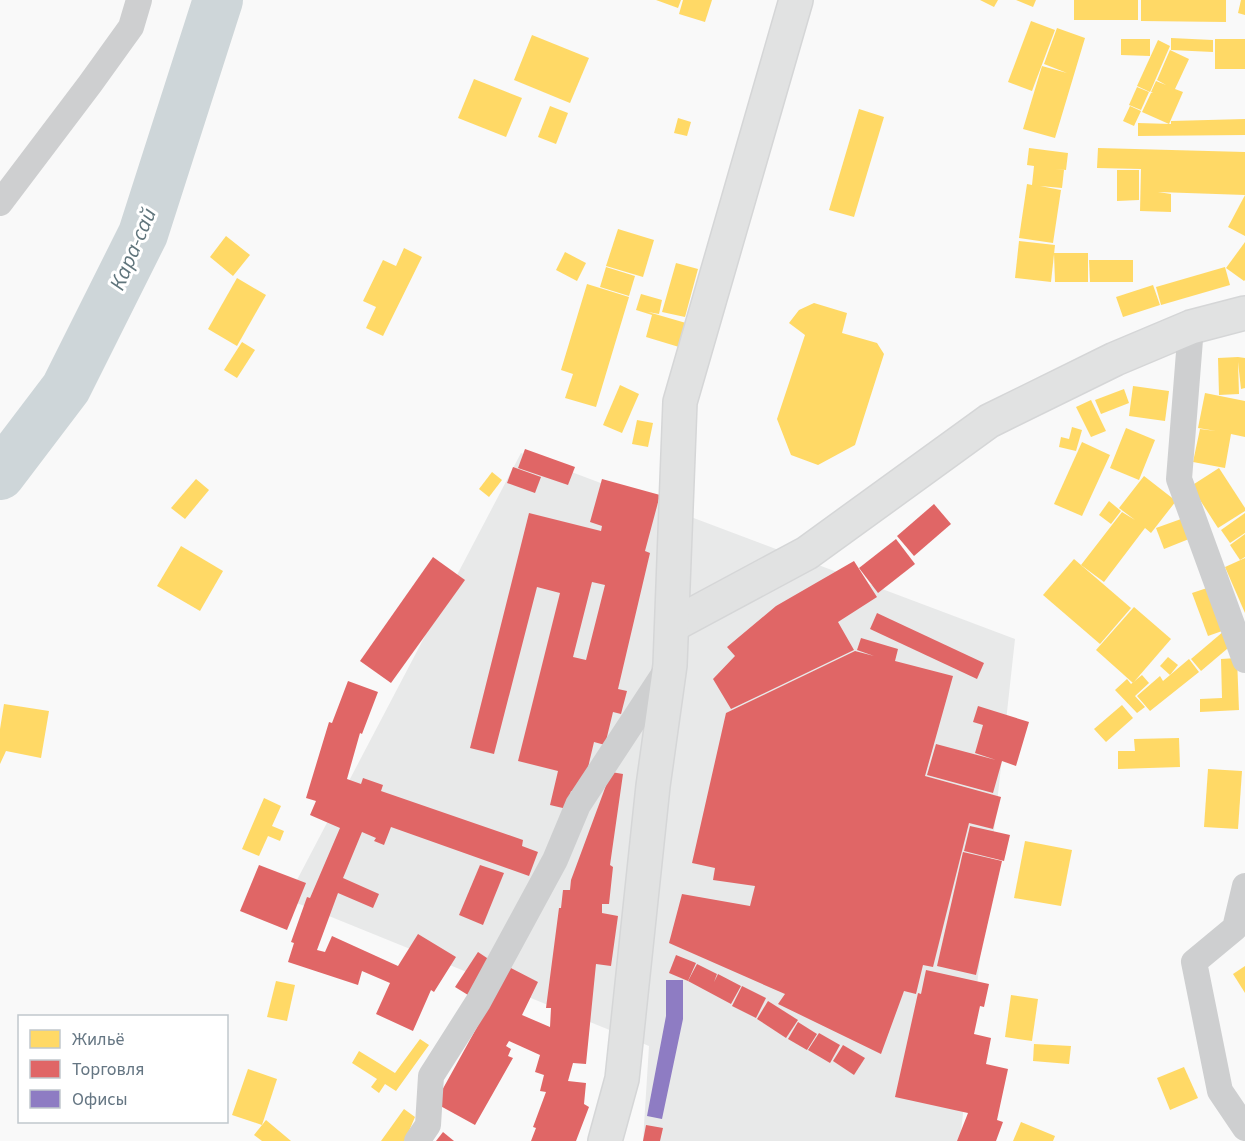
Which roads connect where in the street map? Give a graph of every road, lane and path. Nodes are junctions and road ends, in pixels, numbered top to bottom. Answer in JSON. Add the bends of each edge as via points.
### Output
{"nodes":[{"id":1,"x":139,"y":0,"type":"edge"},
{"id":2,"x":796,"y":0,"type":"edge"},
{"id":3,"x":0,"y":203,"type":"edge"},
{"id":4,"x":1245,"y":313,"type":"edge"},
{"id":5,"x":1191,"y":327,"type":"junction"},
{"id":6,"x":673,"y":625,"type":"junction"},
{"id":7,"x":1245,"y":660,"type":"edge"},
{"id":8,"x":670,"y":665,"type":"junction"},
{"id":9,"x":1245,"y":886,"type":"edge"},
{"id":10,"x":1245,"y":1128,"type":"edge"},
{"id":11,"x":417,"y":1141,"type":"edge"},
{"id":12,"x":606,"y":1141,"type":"edge"}],
"edges":[{"from":1,"to":3,"type":"street","via":[[131,27]]},
{"from":2,"to":6,"type":"main road","via":[[681,402]]},
{"from":4,"to":5,"type":"main road"},
{"from":5,"to":6,"type":"main road","via":[[988,421],[807,553]]},
{"from":5,"to":7,"type":"street","via":[[1179,479]]},
{"from":6,"to":8,"type":"main road"},
{"from":8,"to":11,"type":"street","via":[[578,805],[555,860],[478,1002],[431,1076],[428,1125]]},
{"from":8,"to":12,"type":"main road","via":[[622,1079]]},
{"from":9,"to":10,"type":"street","via":[[1235,928],[1194,962],[1220,1091]]}]}
